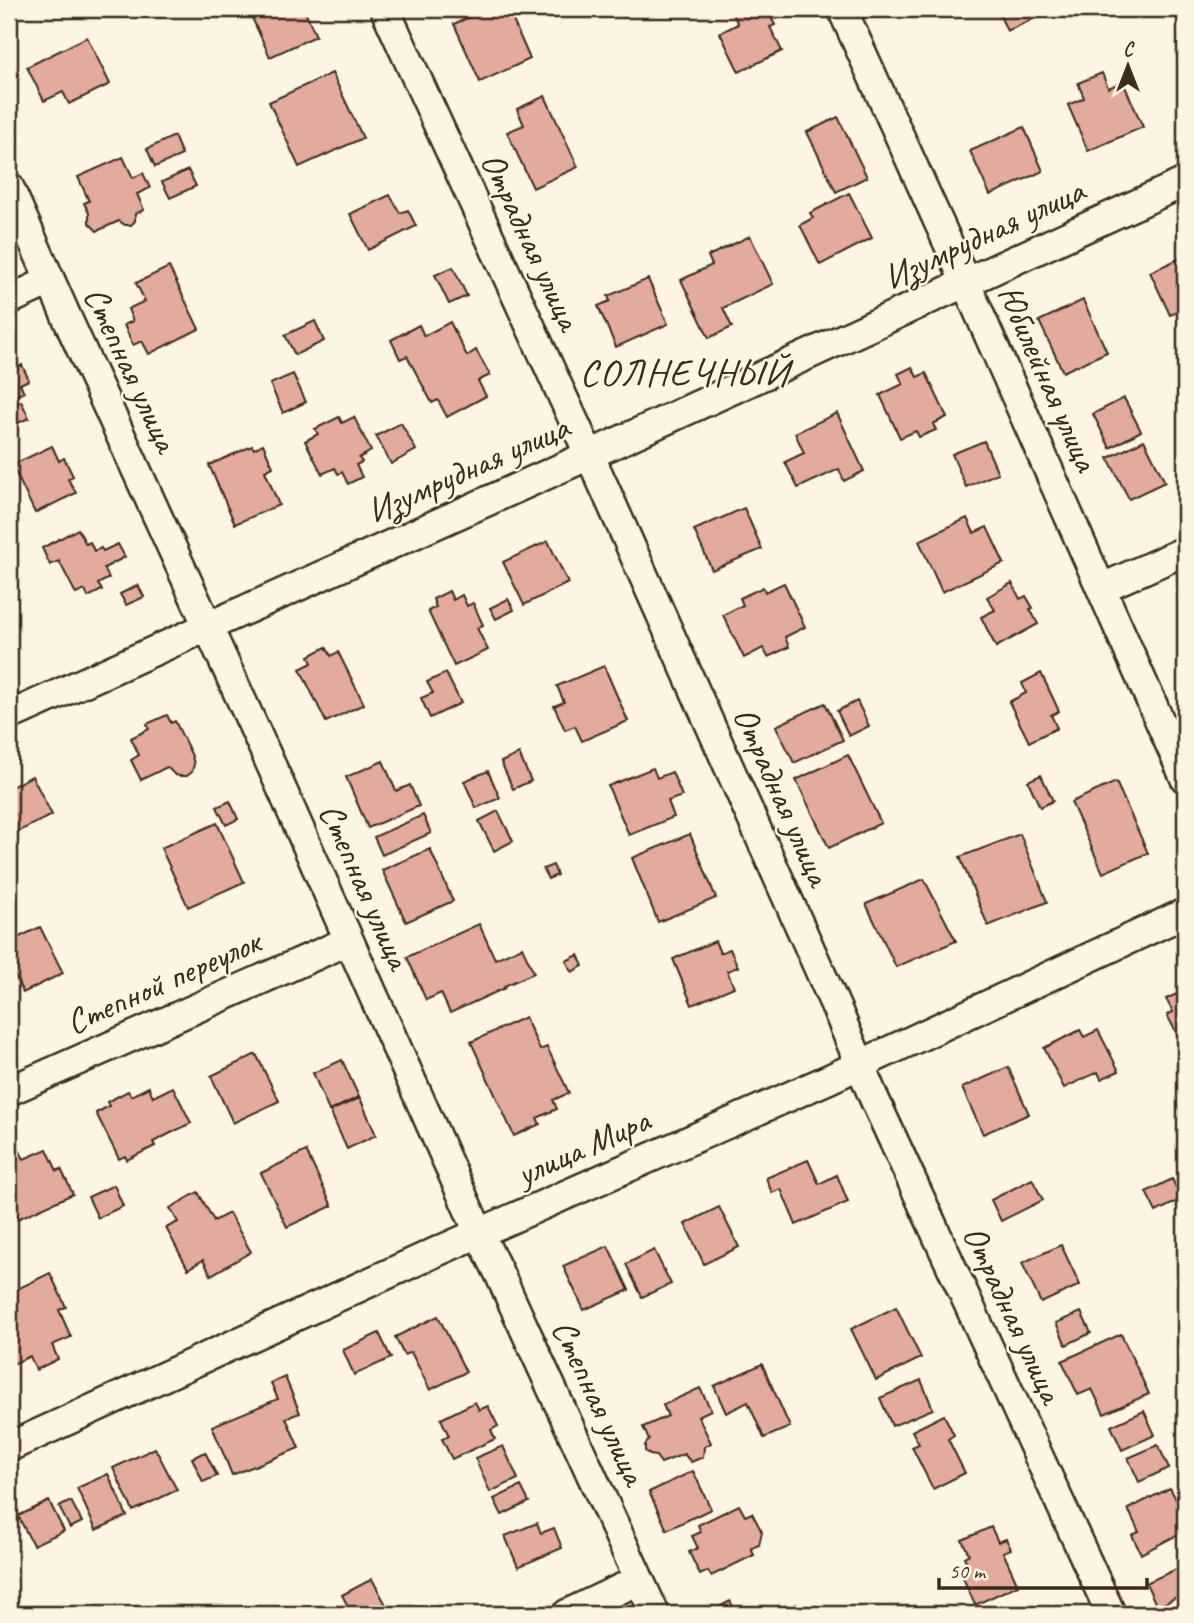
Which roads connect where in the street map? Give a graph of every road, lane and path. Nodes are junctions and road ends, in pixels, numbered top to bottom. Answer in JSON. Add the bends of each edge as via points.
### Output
{"nodes":[{"id":1,"x":385,"y":9,"type":"edge"},
{"id":2,"x":842,"y":9,"type":"edge"},
{"id":3,"x":1185,"y":182,"type":"edge"},
{"id":4,"x":9,"y":187,"type":"edge"},
{"id":5,"x":50,"y":281,"type":"junction"},
{"id":6,"x":965,"y":282,"type":"junction"},
{"id":7,"x":9,"y":300,"type":"edge"},
{"id":8,"x":589,"y":455,"type":"junction"},
{"id":9,"x":1185,"y":551,"type":"edge"},
{"id":10,"x":1102,"y":588,"type":"junction"},
{"id":11,"x":208,"y":626,"type":"junction"},
{"id":12,"x":9,"y":716,"type":"edge"},
{"id":13,"x":1185,"y":778,"type":"edge"},
{"id":14,"x":1185,"y":913,"type":"edge"},
{"id":15,"x":348,"y":940,"type":"junction"},
{"id":16,"x":860,"y":1064,"type":"junction"},
{"id":17,"x":9,"y":1091,"type":"edge"},
{"id":18,"x":479,"y":1233,"type":"junction"},
{"id":19,"x":9,"y":1447,"type":"edge"},
{"id":20,"x":639,"y":1580,"type":"junction"},
{"id":21,"x":567,"y":1614,"type":"edge"},
{"id":22,"x":655,"y":1614,"type":"edge"},
{"id":23,"x":1111,"y":1614,"type":"edge"}],
"edges":[{"from":1,"to":8,"type":"street","name":"Отрадная улица"},
{"from":2,"to":6,"type":"street","name":"Юбилейная улица"},
{"from":3,"to":6,"type":"street","name":"Изумрудная улица"},
{"from":4,"to":5,"type":"street","name":"Степная улица"},
{"from":5,"to":7,"type":"street"},
{"from":5,"to":11,"type":"street","name":"Степная улица"},
{"from":6,"to":8,"type":"street","name":"Изумрудная улица"},
{"from":6,"to":10,"type":"street","name":"Юбилейная улица"},
{"from":8,"to":11,"type":"street","name":"Изумрудная улица"},
{"from":8,"to":16,"type":"street","name":"Отрадная улица"},
{"from":9,"to":10,"type":"street"},
{"from":10,"to":13,"type":"street","name":"Юбилейная улица"},
{"from":11,"to":12,"type":"street","name":"Изумрудная улица"},
{"from":11,"to":15,"type":"street","name":"Степная улица"},
{"from":14,"to":16,"type":"street","name":"улица Мира"},
{"from":15,"to":17,"type":"street","name":"Степной переулок"},
{"from":15,"to":18,"type":"street","name":"Степная улица"},
{"from":16,"to":18,"type":"street","name":"улица Мира"},
{"from":16,"to":23,"type":"street","name":"Отрадная улица"},
{"from":18,"to":19,"type":"street","name":"улица Мира"},
{"from":18,"to":20,"type":"street","name":"Степная улица"},
{"from":20,"to":21,"type":"street"},
{"from":20,"to":22,"type":"street","name":"Степная улица"}]}
